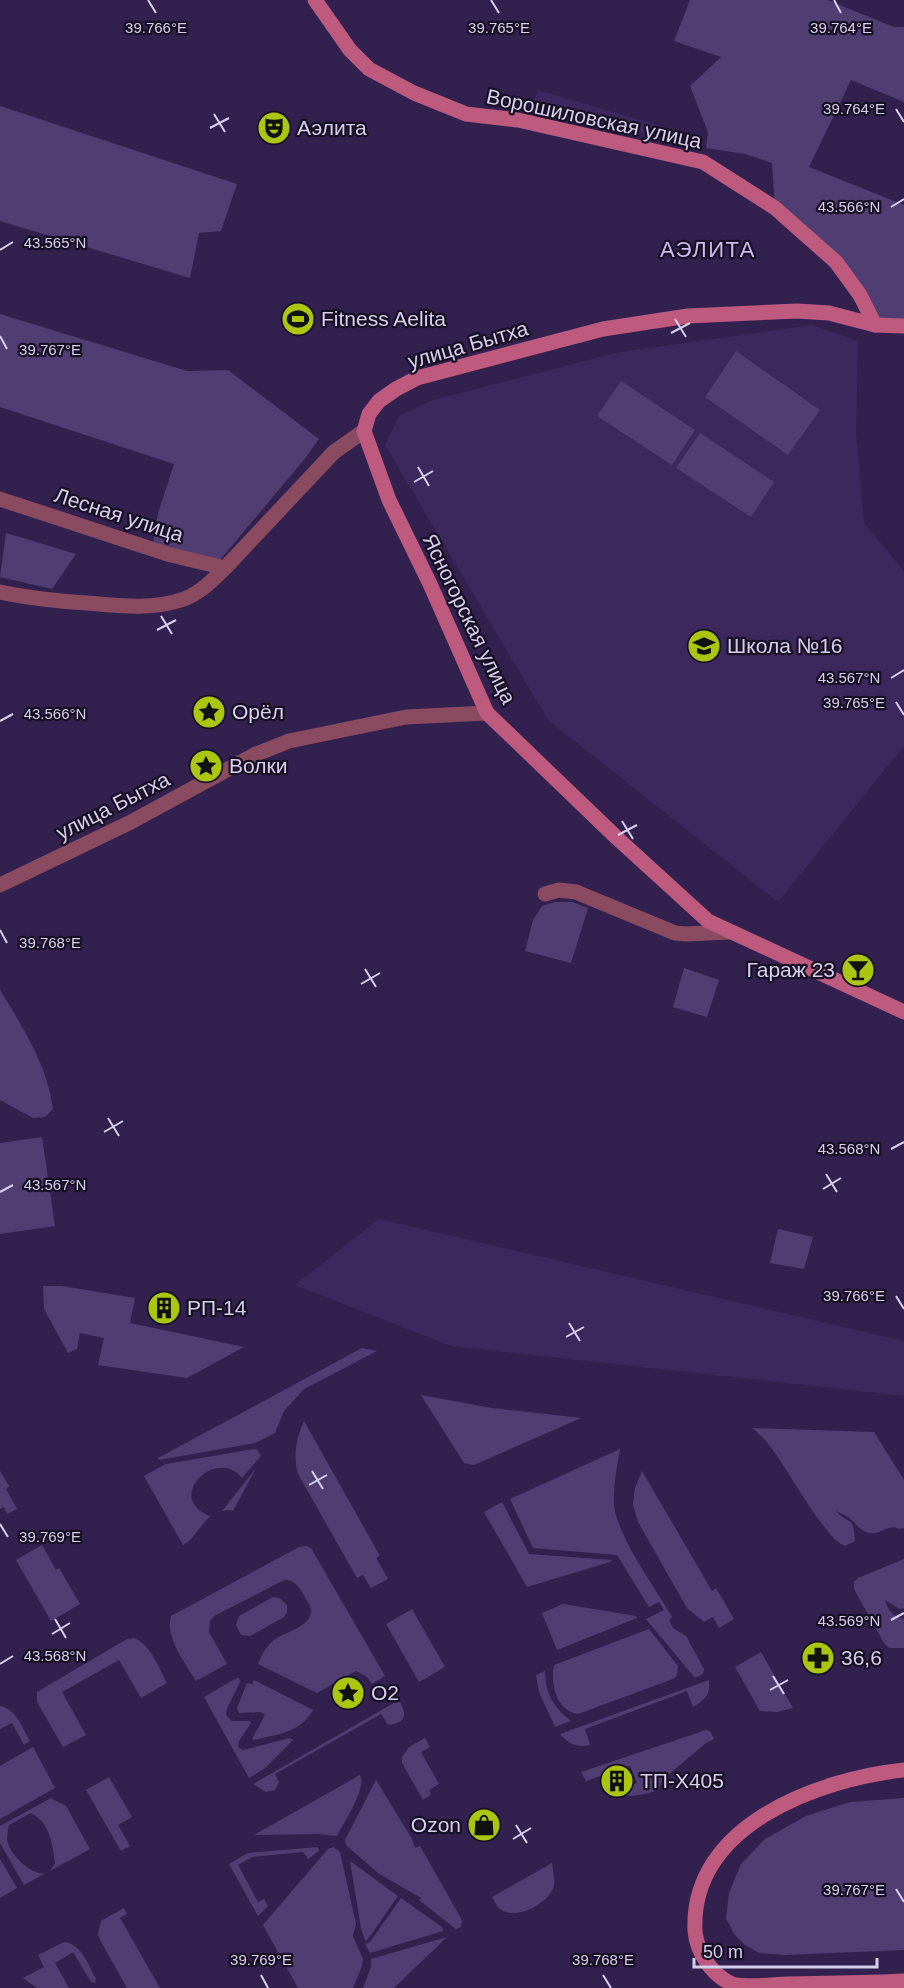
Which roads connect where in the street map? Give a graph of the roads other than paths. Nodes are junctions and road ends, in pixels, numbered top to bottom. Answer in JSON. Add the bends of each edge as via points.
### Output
{"nodes":[{"id":1,"x":315,"y":0,"type":"edge"},
{"id":2,"x":875,"y":325,"type":"junction"},
{"id":3,"x":904,"y":326,"type":"edge"},
{"id":4,"x":364,"y":431,"type":"junction"},
{"id":5,"x":0,"y":499,"type":"edge"},
{"id":6,"x":225,"y":568,"type":"junction"},
{"id":7,"x":0,"y":592,"type":"edge"},
{"id":8,"x":487,"y":713,"type":"junction"},
{"id":9,"x":0,"y":885,"type":"edge"},
{"id":10,"x":544,"y":894,"type":"dead end"},
{"id":11,"x":729,"y":932,"type":"junction"},
{"id":12,"x":904,"y":1012,"type":"edge"},
{"id":13,"x":904,"y":1770,"type":"edge"},
{"id":14,"x":904,"y":1981,"type":"edge"}],
"edges":[{"from":1,"to":2,"type":"street","name":"Ворошиловская улица","via":[[350,50],[369,69],[414,93],[466,114],[518,120],[703,162],[774,208],[836,262],[860,295]]},
{"from":2,"to":3,"type":"street","name":"улица Бытха"},
{"from":2,"to":4,"type":"street","name":"улица Бытха","via":[[829,313],[796,311],[688,316],[603,329],[417,378],[379,401],[369,414]]},
{"from":4,"to":6,"type":"street","name":"улица Бытха","via":[[334,452]]},
{"from":4,"to":8,"type":"street","name":"Ясногорская улица","via":[[389,500]]},
{"from":5,"to":6,"type":"street","name":"Лесная улица","via":[[167,554]]},
{"from":6,"to":7,"type":"street","name":"улица Бытха","via":[[186,598],[160,606],[130,607]]},
{"from":8,"to":9,"type":"street","name":"улица Бытха","via":[[406,717],[289,741],[254,755],[131,822]]},
{"from":8,"to":11,"type":"street","name":"Ясногорская улица","via":[[708,921]]},
{"from":10,"to":11,"type":"street","via":[[559,890],[576,892],[675,933]]},
{"from":11,"to":12,"type":"street","name":"Ясногорская улица"},
{"from":13,"to":14,"type":"street","via":[[833,1784],[786,1803],[750,1824],[726,1845],[708,1871],[694,1916],[704,1959],[714,1973],[735,1985],[751,1988]]}]}
